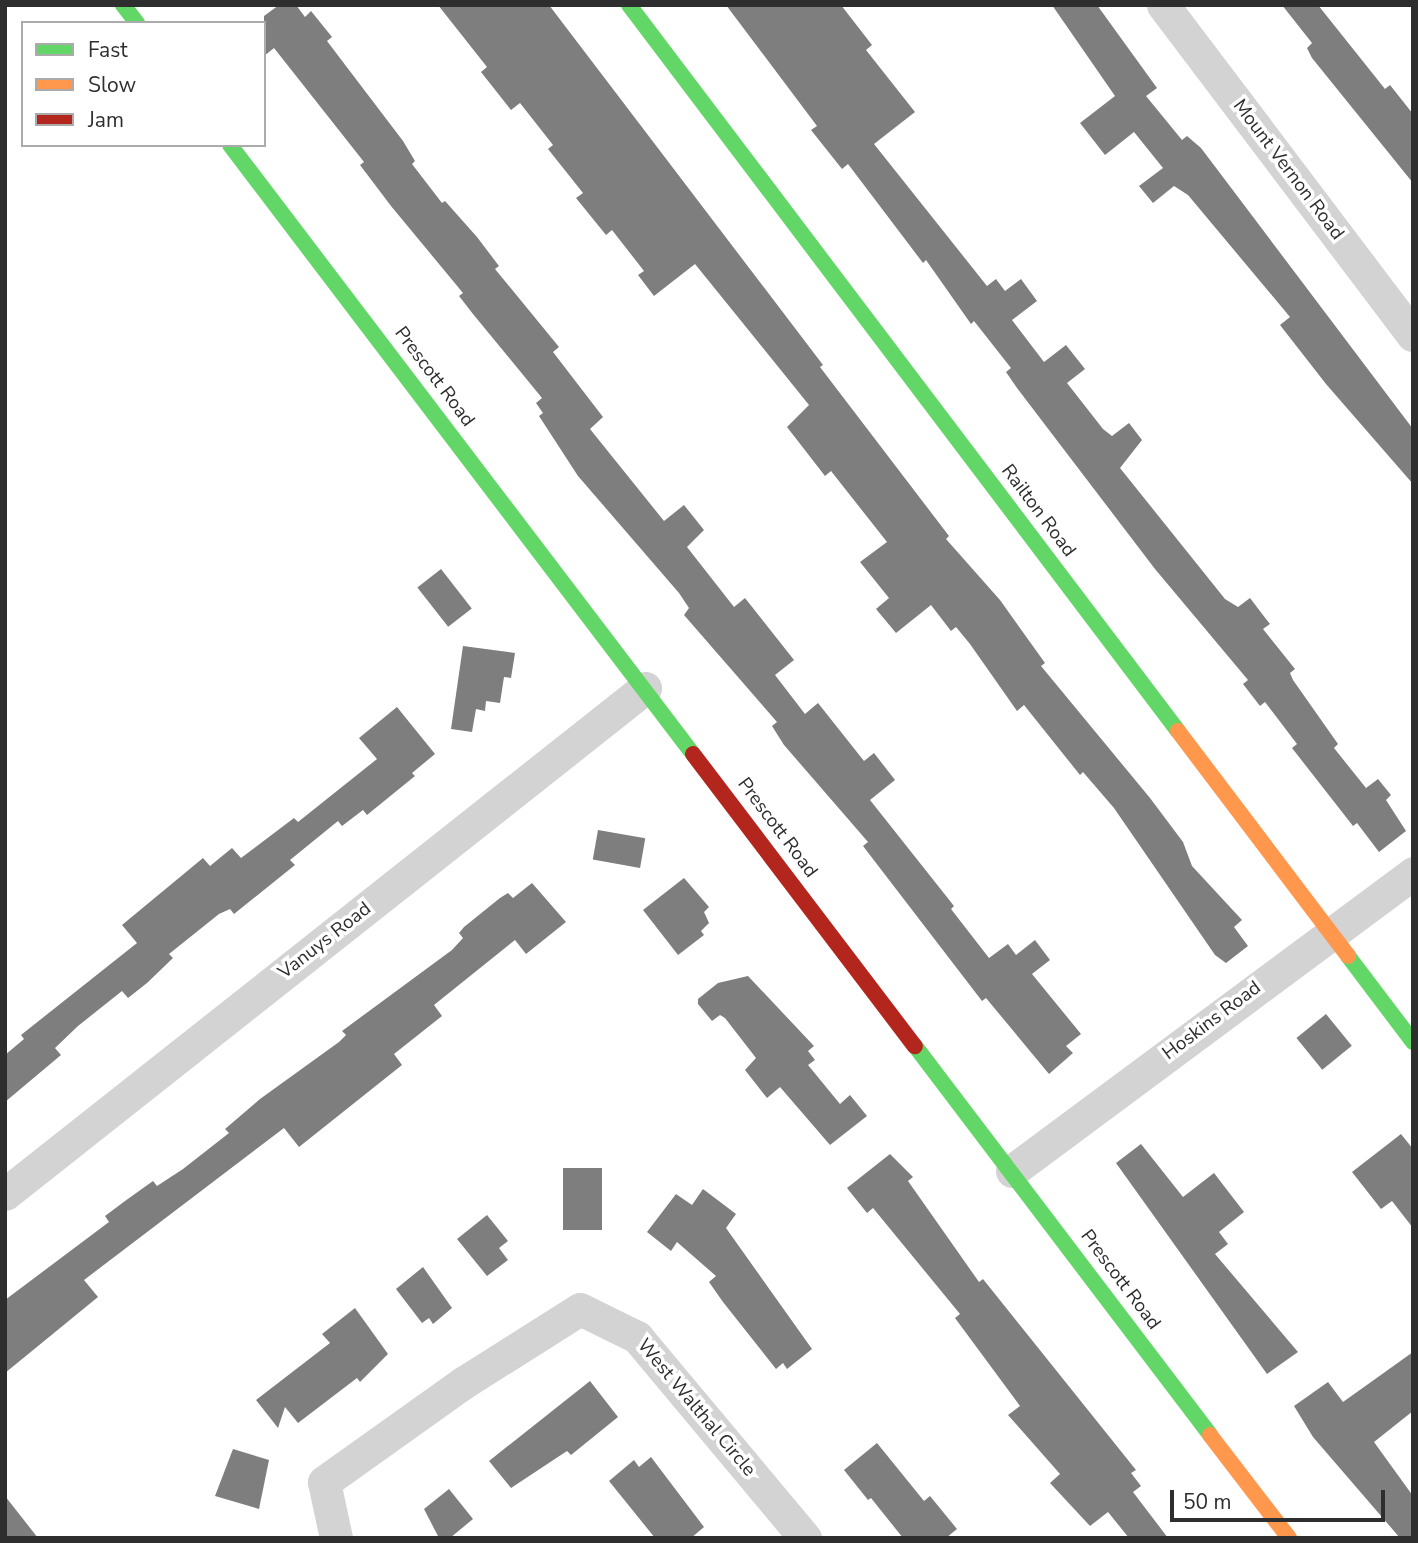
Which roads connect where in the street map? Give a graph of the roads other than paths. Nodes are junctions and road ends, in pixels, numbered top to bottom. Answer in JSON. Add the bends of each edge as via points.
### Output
{"nodes":[{"id":1,"x":123,"y":5,"type":"edge"},
{"id":2,"x":629,"y":5,"type":"edge"},
{"id":3,"x":1163,"y":5,"type":"edge"},
{"id":4,"x":135,"y":21,"type":"edge"},
{"id":5,"x":232,"y":147,"type":"edge"},
{"id":6,"x":1413,"y":335,"type":"edge"},
{"id":7,"x":645,"y":688,"type":"junction"},
{"id":8,"x":1413,"y":873,"type":"edge"},
{"id":9,"x":1331,"y":932,"type":"junction"},
{"id":10,"x":1413,"y":1042,"type":"edge"},
{"id":11,"x":1012,"y":1171,"type":"junction"},
{"id":12,"x":5,"y":1194,"type":"edge"},
{"id":13,"x":336,"y":1538,"type":"edge"},
{"id":14,"x":805,"y":1538,"type":"edge"},
{"id":15,"x":1289,"y":1538,"type":"edge"}],
"edges":[{"from":1,"to":4,"type":"main road"},
{"from":2,"to":9,"type":"main road","name":"Railton Road"},
{"from":3,"to":6,"type":"street","name":"Mount Vernon Road"},
{"from":5,"to":7,"type":"main road","name":"Prescott Road"},
{"from":7,"to":11,"type":"main road","name":"Prescott Road"},
{"from":7,"to":12,"type":"street","name":"Vanuys Road"},
{"from":8,"to":9,"type":"street","name":"Hoskins Road"},
{"from":9,"to":10,"type":"main road","name":"Railton Road"},
{"from":9,"to":11,"type":"street","name":"Hoskins Road"},
{"from":11,"to":15,"type":"main road","name":"Prescott Road"},
{"from":13,"to":14,"type":"street","name":"West Walthal Circle","via":[[324,1482],[463,1383],[580,1309],[638,1337]]}]}
